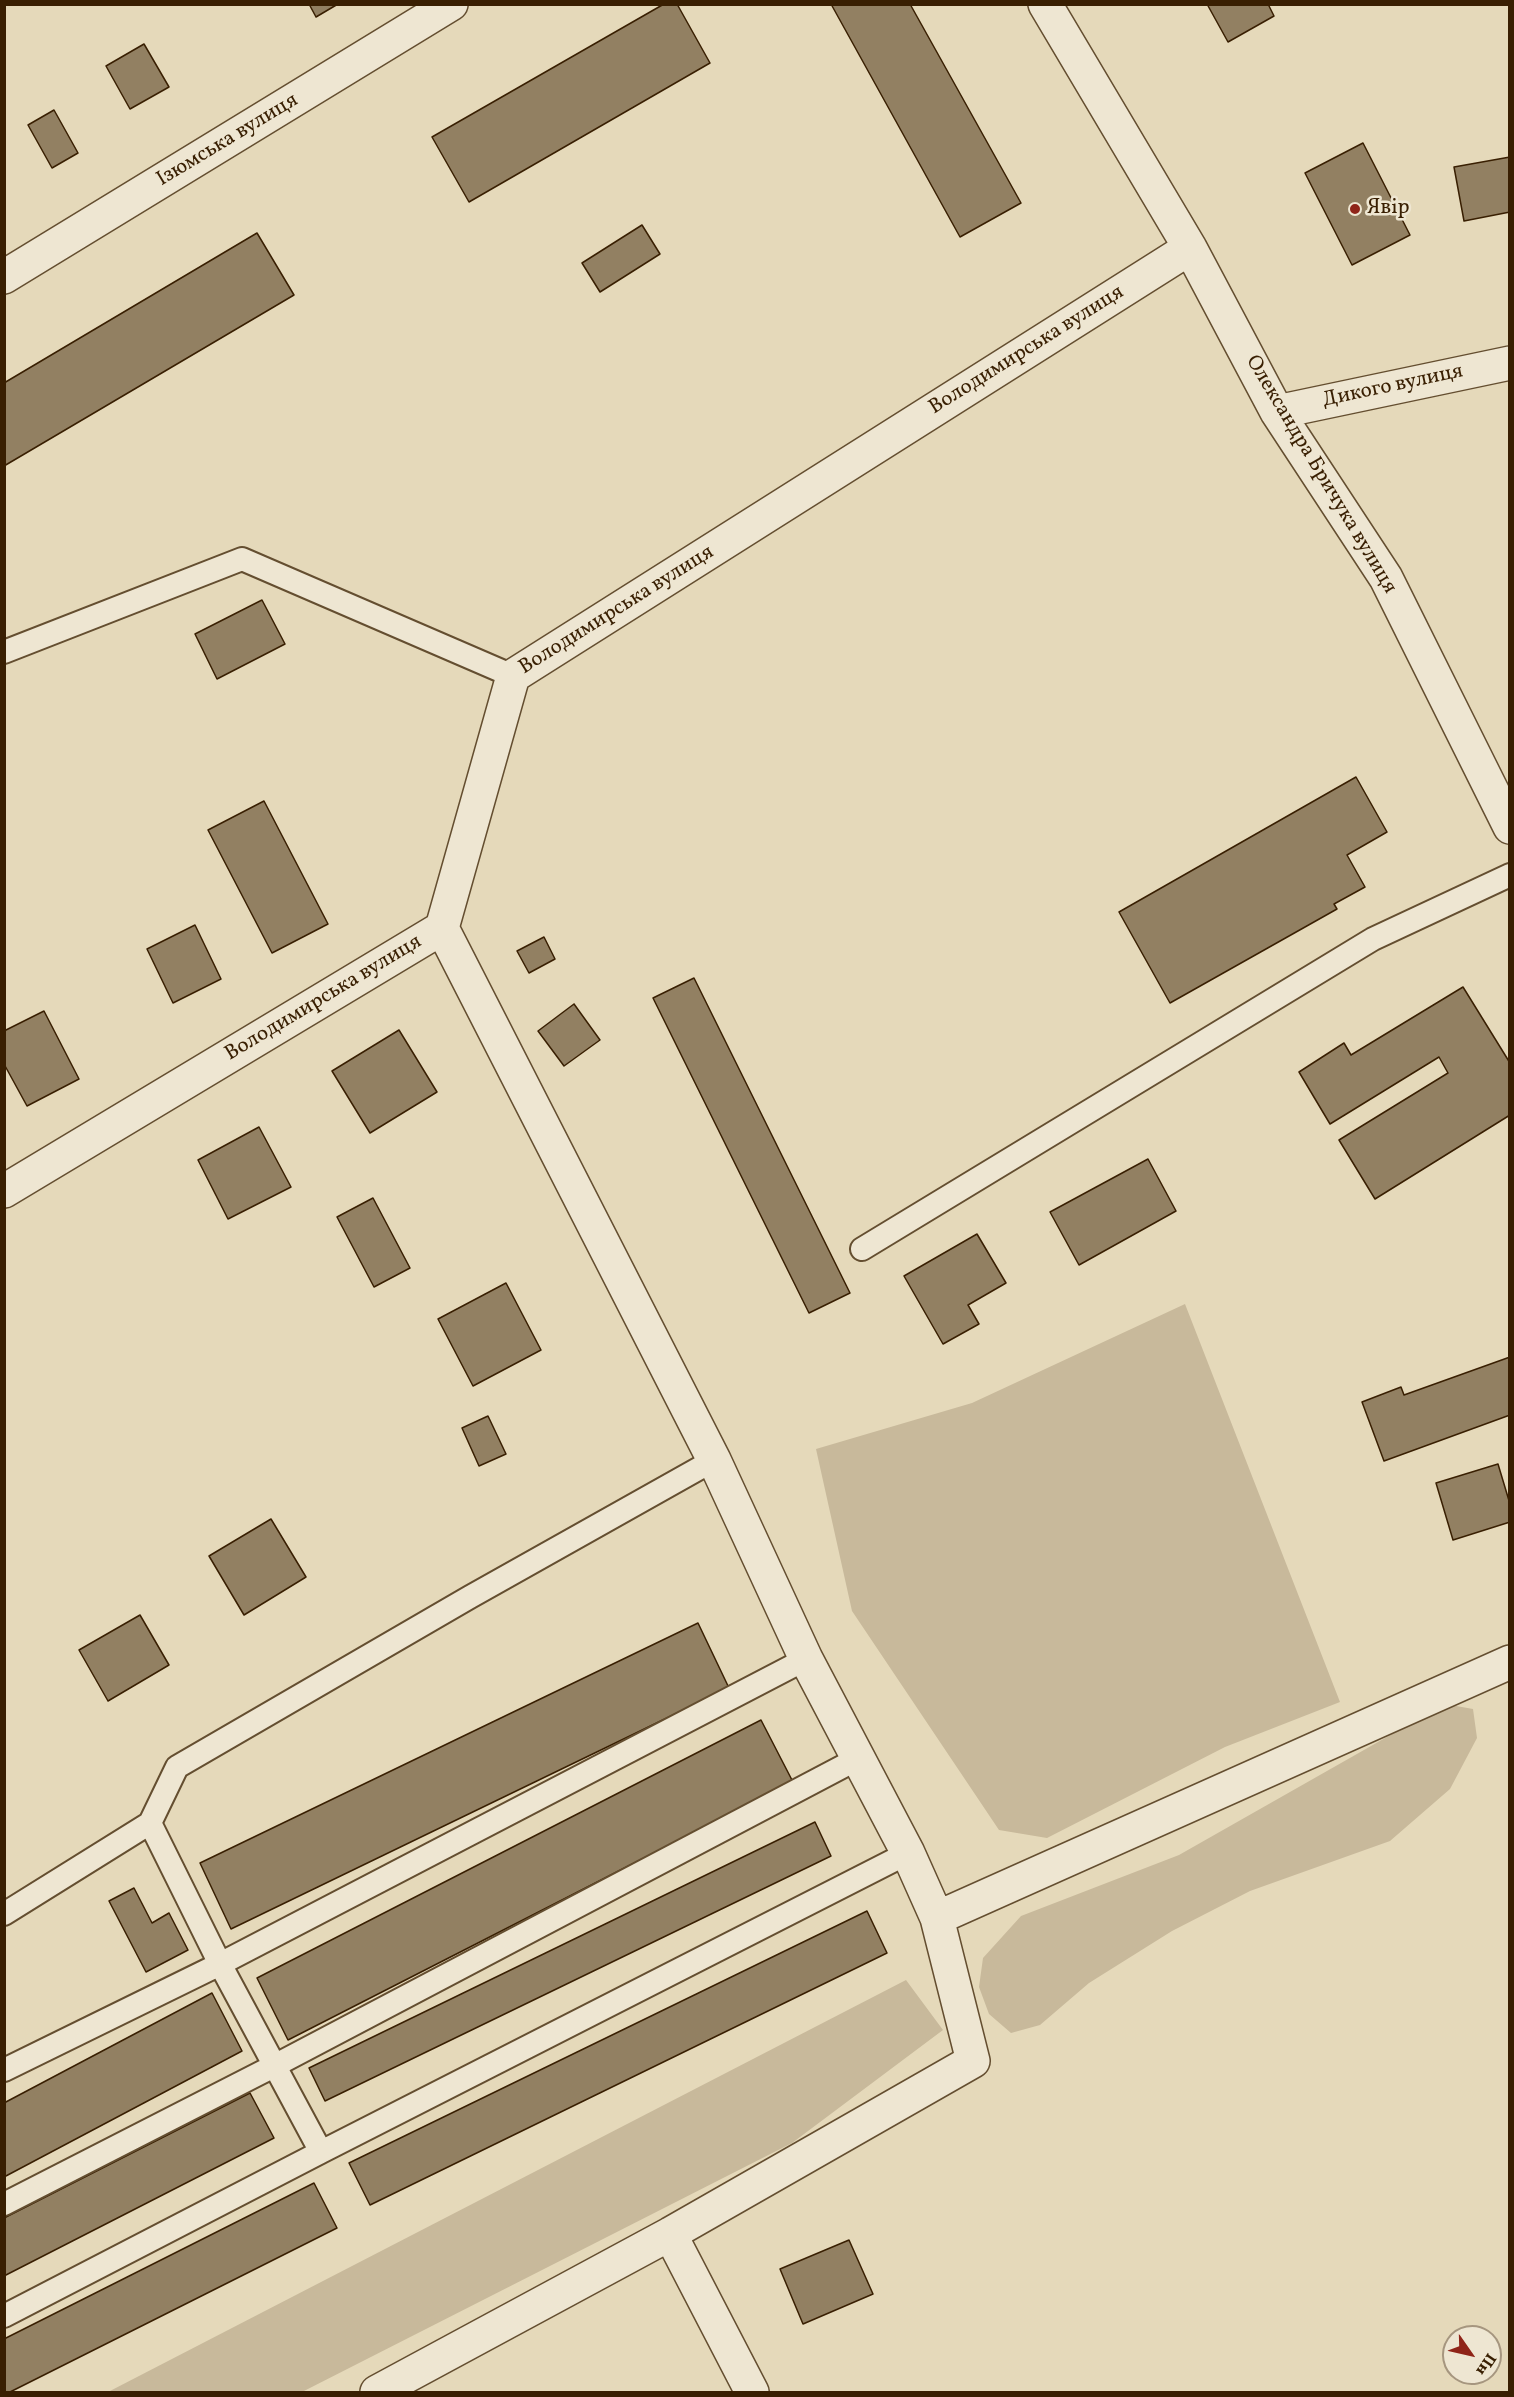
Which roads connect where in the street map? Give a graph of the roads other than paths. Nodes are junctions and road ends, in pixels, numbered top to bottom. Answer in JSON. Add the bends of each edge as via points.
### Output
{"nodes":[{"id":1,"x":451,"y":4,"type":"edge"},
{"id":2,"x":1045,"y":4,"type":"edge"},
{"id":3,"x":1190,"y":248,"type":"junction"},
{"id":4,"x":4,"y":277,"type":"edge"},
{"id":5,"x":1509,"y":363,"type":"edge"},
{"id":6,"x":1277,"y":412,"type":"junction"},
{"id":7,"x":4,"y":652,"type":"edge"},
{"id":8,"x":513,"y":676,"type":"junction"},
{"id":9,"x":1509,"y":827,"type":"edge"},
{"id":10,"x":1509,"y":875,"type":"edge"},
{"id":11,"x":442,"y":928,"type":"junction"},
{"id":12,"x":4,"y":1191,"type":"edge"},
{"id":13,"x":861,"y":1250,"type":"dead end"},
{"id":14,"x":714,"y":1460,"type":"junction"},
{"id":15,"x":806,"y":1659,"type":"junction"},
{"id":16,"x":1509,"y":1662,"type":"edge"},
{"id":17,"x":857,"y":1760,"type":"junction"},
{"id":18,"x":150,"y":1822,"type":"junction"},
{"id":19,"x":908,"y":1853,"type":"junction"},
{"id":20,"x":4,"y":1914,"type":"edge"},
{"id":21,"x":937,"y":1918,"type":"junction"},
{"id":22,"x":220,"y":1964,"type":"junction"},
{"id":23,"x":274,"y":2066,"type":"junction"},
{"id":24,"x":4,"y":2070,"type":"edge"},
{"id":25,"x":321,"y":2152,"type":"junction"},
{"id":26,"x":4,"y":2204,"type":"edge"},
{"id":27,"x":670,"y":2234,"type":"junction"},
{"id":28,"x":4,"y":2316,"type":"edge"},
{"id":29,"x":377,"y":2392,"type":"edge"},
{"id":30,"x":752,"y":2392,"type":"edge"}],
"edges":[{"from":1,"to":4,"type":"street","name":"Ізюмська вулиця"},
{"from":2,"to":3,"type":"street","name":"Олександра Бричука вулиця"},
{"from":3,"to":6,"type":"street","name":"Олександра Бричука вулиця"},
{"from":3,"to":8,"type":"street","name":"Володимирська вулиця"},
{"from":5,"to":6,"type":"street","name":"Дикого вулиця"},
{"from":6,"to":9,"type":"street","name":"Олександра Бричука вулиця","via":[[1386,578]]},
{"from":7,"to":8,"type":"lane","via":[[242,559]]},
{"from":8,"to":11,"type":"street","name":"Володимирська вулиця"},
{"from":10,"to":13,"type":"lane","via":[[1373,939]]},
{"from":11,"to":12,"type":"street","name":"Володимирська вулиця"},
{"from":11,"to":14,"type":"street"},
{"from":14,"to":15,"type":"street"},
{"from":14,"to":18,"type":"lane","via":[[177,1767]]},
{"from":15,"to":17,"type":"street"},
{"from":15,"to":22,"type":"lane"},
{"from":16,"to":21,"type":"street"},
{"from":17,"to":19,"type":"street"},
{"from":17,"to":23,"type":"lane"},
{"from":18,"to":20,"type":"lane"},
{"from":18,"to":22,"type":"lane"},
{"from":19,"to":21,"type":"street"},
{"from":19,"to":25,"type":"lane"},
{"from":21,"to":27,"type":"street","via":[[973,2061]]},
{"from":22,"to":23,"type":"lane"},
{"from":22,"to":24,"type":"lane"},
{"from":23,"to":25,"type":"lane"},
{"from":23,"to":26,"type":"lane"},
{"from":25,"to":28,"type":"lane"},
{"from":27,"to":29,"type":"street"},
{"from":27,"to":30,"type":"street"}]}
